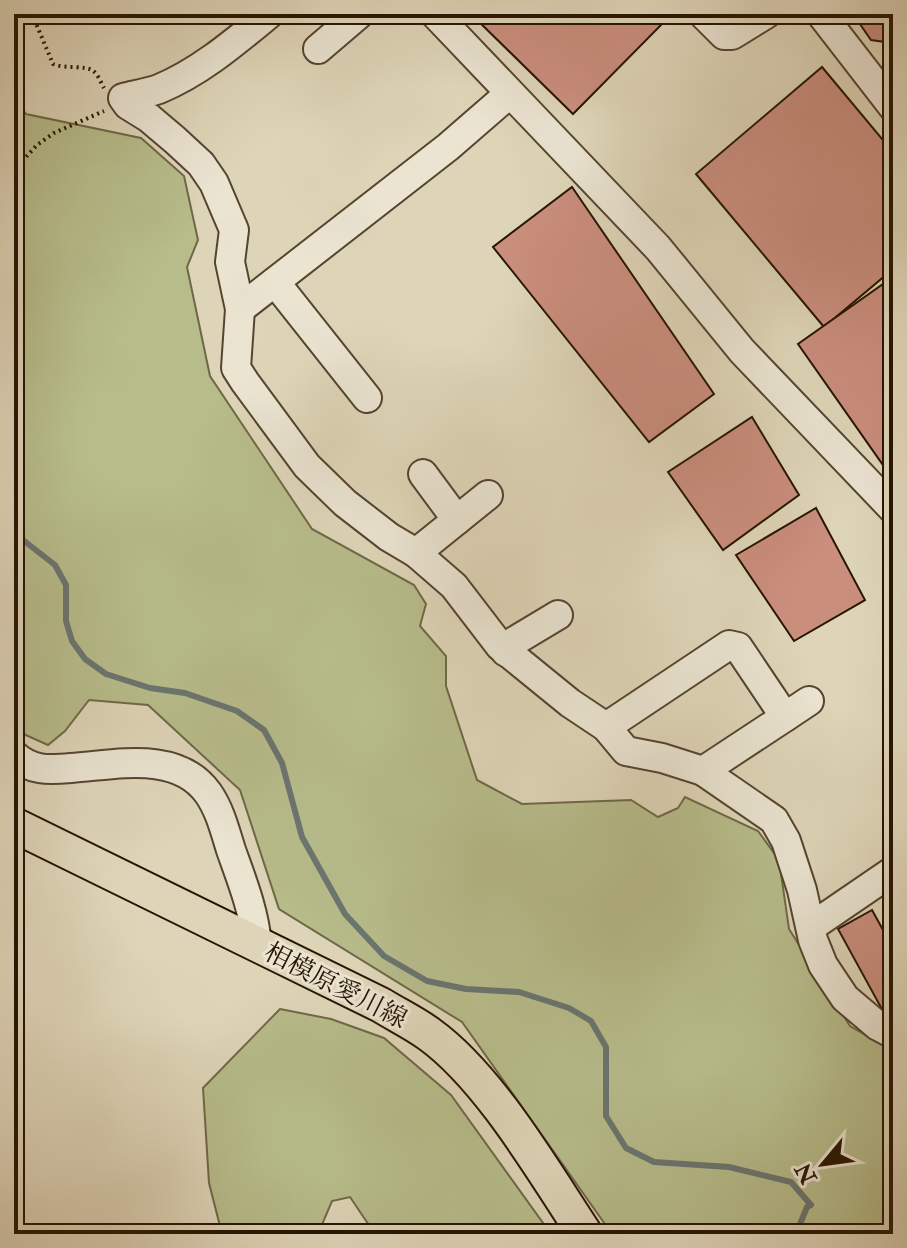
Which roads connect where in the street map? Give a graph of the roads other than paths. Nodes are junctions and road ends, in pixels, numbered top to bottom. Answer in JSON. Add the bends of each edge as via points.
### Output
{"nodes":[{"id":1,"x":269,"y":14,"type":"edge"},
{"id":2,"x":359,"y":14,"type":"edge"},
{"id":3,"x":435,"y":14,"type":"edge"},
{"id":4,"x":703,"y":14,"type":"edge"},
{"id":5,"x":766,"y":14,"type":"edge"},
{"id":6,"x":821,"y":14,"type":"edge"},
{"id":7,"x":331,"y":44,"type":"dead end"},
{"id":8,"x":509,"y":94,"type":"junction"},
{"id":9,"x":893,"y":107,"type":"edge"},
{"id":10,"x":275,"y":282,"type":"junction"},
{"id":11,"x":240,"y":309,"type":"junction"},
{"id":12,"x":365,"y":386,"type":"dead end"},
{"id":13,"x":423,"y":474,"type":"dead end"},
{"id":14,"x":488,"y":495,"type":"dead end"},
{"id":15,"x":893,"y":509,"type":"edge"},
{"id":16,"x":457,"y":520,"type":"junction"},
{"id":17,"x":416,"y":553,"type":"junction"},
{"id":18,"x":558,"y":615,"type":"dead end"},
{"id":19,"x":506,"y":652,"type":"junction"},
{"id":20,"x":809,"y":701,"type":"dead end"},
{"id":21,"x":785,"y":717,"type":"junction"},
{"id":22,"x":606,"y":727,"type":"junction"},
{"id":23,"x":14,"y":755,"type":"edge"},
{"id":24,"x":703,"y":771,"type":"junction"},
{"id":25,"x":14,"y":825,"type":"edge"},
{"id":26,"x":893,"y":871,"type":"edge"},
{"id":27,"x":811,"y":927,"type":"junction"},
{"id":28,"x":257,"y":944,"type":"junction"},
{"id":29,"x":893,"y":1034,"type":"edge"},
{"id":30,"x":585,"y":1234,"type":"edge"}],
"edges":[{"from":1,"to":11,"type":"street","via":[[226,35],[197,68],[159,89],[123,99],[175,140],[214,183],[234,230],[230,262]]},
{"from":2,"to":7,"type":"street"},
{"from":3,"to":8,"type":"street"},
{"from":4,"to":5,"type":"street","via":[[724,35]]},
{"from":6,"to":9,"type":"street"},
{"from":8,"to":10,"type":"street"},
{"from":8,"to":15,"type":"street","via":[[658,248],[742,351]]},
{"from":10,"to":11,"type":"street"},
{"from":10,"to":12,"type":"street"},
{"from":11,"to":17,"type":"street","via":[[236,368],[245,382],[307,466],[345,503]]},
{"from":13,"to":16,"type":"street"},
{"from":14,"to":16,"type":"street"},
{"from":16,"to":17,"type":"street"},
{"from":17,"to":19,"type":"street","via":[[454,586]]},
{"from":18,"to":19,"type":"street","via":[[513,642]]},
{"from":19,"to":22,"type":"street"},
{"from":20,"to":21,"type":"street"},
{"from":21,"to":22,"type":"street","via":[[738,647],[729,645]]},
{"from":21,"to":24,"type":"street"},
{"from":22,"to":24,"type":"street","via":[[626,751]]},
{"from":23,"to":28,"type":"street","via":[[25,765],[44,770],[156,762],[200,783],[218,810],[255,920]]},
{"from":24,"to":27,"type":"street","via":[[774,820],[786,841]]},
{"from":25,"to":28,"type":"main road","name":"相模原愛川線"},
{"from":26,"to":27,"type":"street"},
{"from":27,"to":29,"type":"street","via":[[823,965],[845,998]]},
{"from":28,"to":30,"type":"main road","name":"相模原愛川線","via":[[431,1035],[511,1123]]}]}
